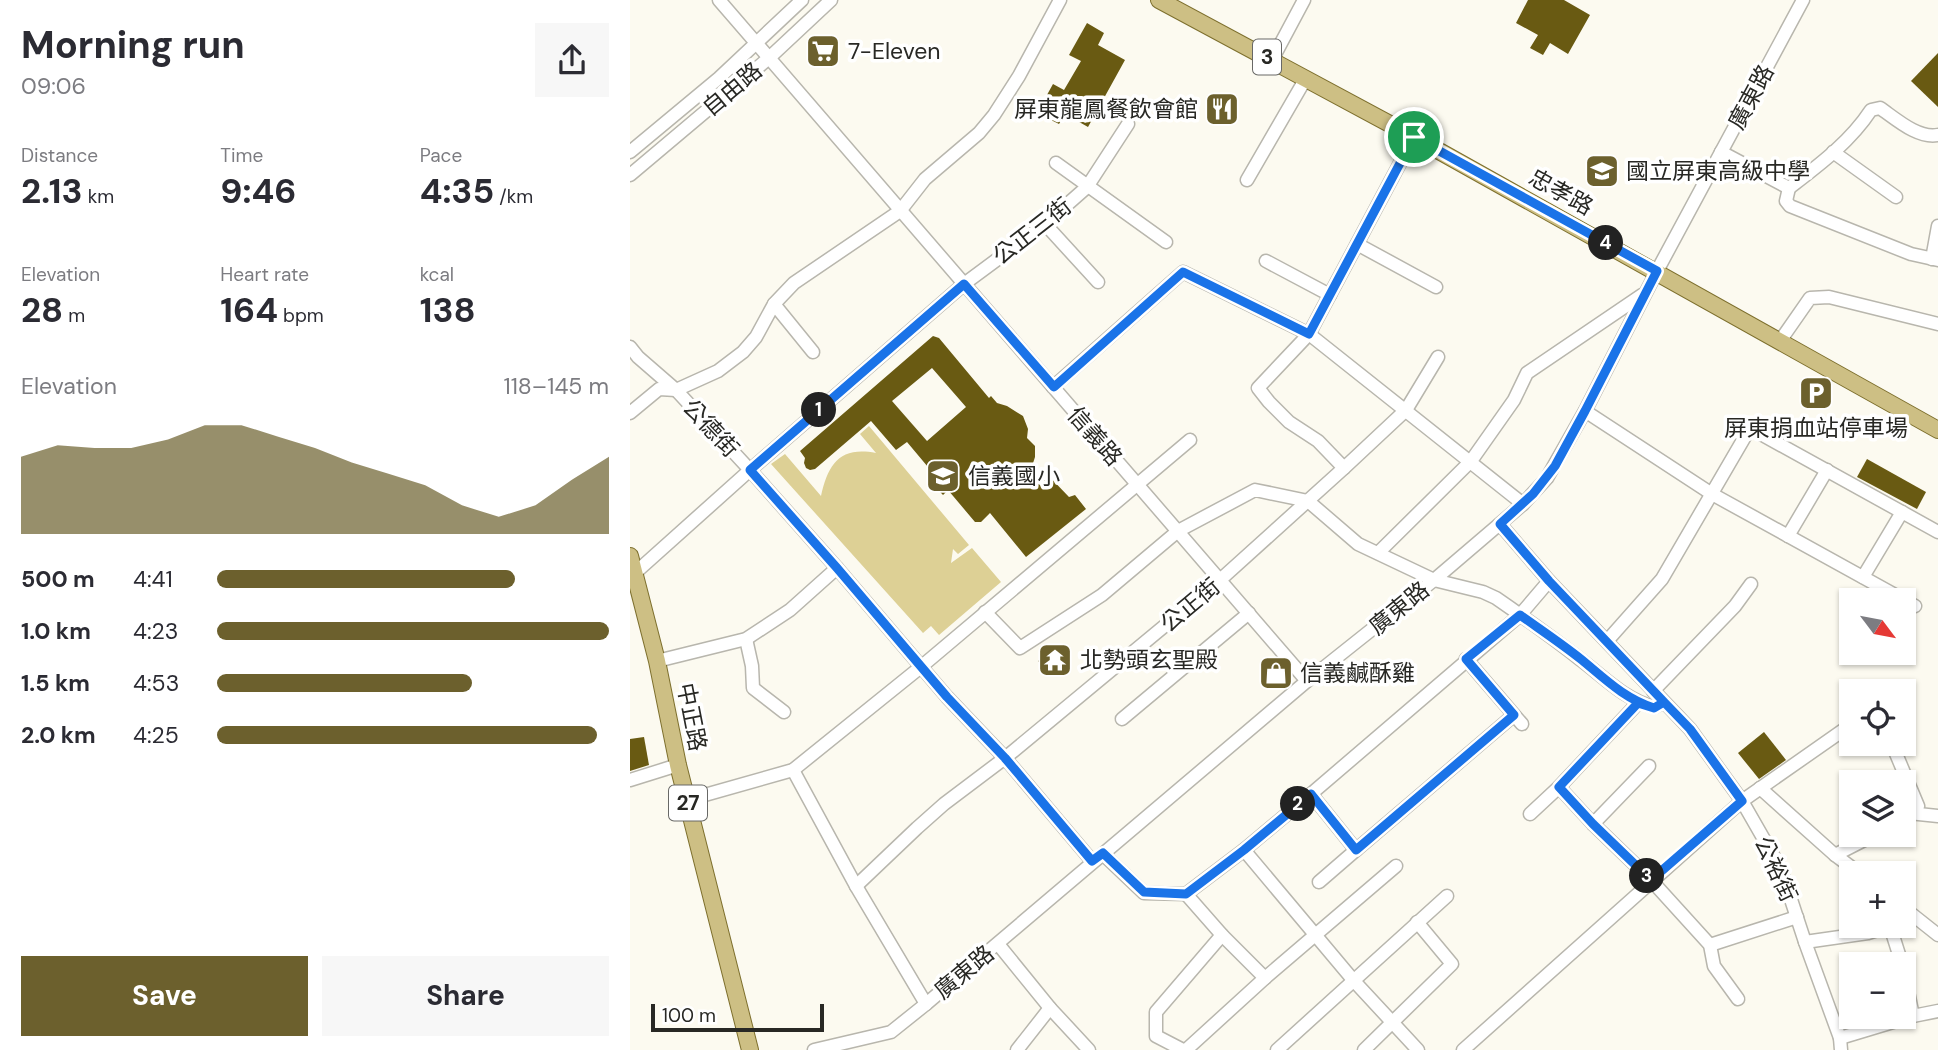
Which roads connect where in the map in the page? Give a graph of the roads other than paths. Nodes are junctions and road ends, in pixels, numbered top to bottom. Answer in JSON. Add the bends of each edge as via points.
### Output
{"nodes":[{"id":1,"x":719,"y":0,"type":"edge"},
{"id":2,"x":802,"y":0,"type":"edge"},
{"id":3,"x":831,"y":0,"type":"edge"},
{"id":4,"x":1060,"y":0,"type":"edge"},
{"id":5,"x":1159,"y":0,"type":"edge"},
{"id":6,"x":1304,"y":0,"type":"edge"},
{"id":7,"x":1804,"y":0,"type":"edge"},
{"id":8,"x":756,"y":43,"type":"junction"},
{"id":9,"x":769,"y":58,"type":"junction"},
{"id":10,"x":1272,"y":60,"type":"junction"},
{"id":11,"x":1306,"y":78,"type":"junction"},
{"id":12,"x":1128,"y":124,"type":"dead end"},
{"id":13,"x":1938,"y":135,"type":"edge"},
{"id":14,"x":1414,"y":137,"type":"junction"},
{"id":15,"x":630,"y":152,"type":"edge"},
{"id":16,"x":1721,"y":152,"type":"junction"},
{"id":17,"x":1833,"y":152,"type":"junction"},
{"id":18,"x":1056,"y":163,"type":"dead end"},
{"id":19,"x":630,"y":176,"type":"edge"},
{"id":20,"x":1247,"y":180,"type":"dead end"},
{"id":21,"x":1087,"y":187,"type":"junction"},
{"id":22,"x":1789,"y":188,"type":"junction"},
{"id":23,"x":1896,"y":197,"type":"dead end"},
{"id":24,"x":901,"y":211,"type":"junction"},
{"id":25,"x":1045,"y":224,"type":"junction"},
{"id":26,"x":1938,"y":226,"type":"edge"},
{"id":27,"x":1166,"y":242,"type":"dead end"},
{"id":28,"x":1357,"y":244,"type":"junction"},
{"id":29,"x":1935,"y":260,"type":"edge"},
{"id":30,"x":1266,"y":261,"type":"dead end"},
{"id":31,"x":1657,"y":271,"type":"junction"},
{"id":32,"x":1098,"y":282,"type":"dead end"},
{"id":33,"x":964,"y":284,"type":"junction"},
{"id":34,"x":1436,"y":286,"type":"dead end"},
{"id":35,"x":1645,"y":293,"type":"junction"},
{"id":36,"x":1330,"y":295,"type":"junction"},
{"id":37,"x":774,"y":304,"type":"junction"},
{"id":38,"x":1938,"y":324,"type":"edge"},
{"id":39,"x":1309,"y":334,"type":"junction"},
{"id":40,"x":1780,"y":341,"type":"junction"},
{"id":41,"x":630,"y":347,"type":"edge"},
{"id":42,"x":813,"y":352,"type":"dead end"},
{"id":43,"x":1438,"y":356,"type":"dead end"},
{"id":44,"x":1054,"y":387,"type":"junction"},
{"id":45,"x":676,"y":390,"type":"junction"},
{"id":46,"x":1406,"y":410,"type":"junction"},
{"id":47,"x":1585,"y":411,"type":"junction"},
{"id":48,"x":630,"y":413,"type":"edge"},
{"id":49,"x":1938,"y":430,"type":"edge"},
{"id":50,"x":1190,"y":440,"type":"dead end"},
{"id":51,"x":1471,"y":461,"type":"junction"},
{"id":52,"x":1344,"y":468,"type":"junction"},
{"id":53,"x":750,"y":470,"type":"junction"},
{"id":54,"x":1827,"y":470,"type":"junction"},
{"id":55,"x":1136,"y":484,"type":"junction"},
{"id":56,"x":1712,"y":494,"type":"junction"},
{"id":57,"x":1308,"y":502,"type":"junction"},
{"id":58,"x":1523,"y":504,"type":"junction"},
{"id":59,"x":1902,"y":512,"type":"junction"},
{"id":60,"x":1500,"y":524,"type":"junction"},
{"id":61,"x":1178,"y":531,"type":"junction"},
{"id":62,"x":1938,"y":532,"type":"edge"},
{"id":63,"x":1788,"y":536,"type":"junction"},
{"id":64,"x":1378,"y":553,"type":"junction"},
{"id":65,"x":630,"y":556,"type":"edge"},
{"id":66,"x":837,"y":568,"type":"junction"},
{"id":67,"x":635,"y":573,"type":"junction"},
{"id":68,"x":1863,"y":578,"type":"junction"},
{"id":69,"x":1220,"y":580,"type":"junction"},
{"id":70,"x":1434,"y":580,"type":"junction"},
{"id":71,"x":1549,"y":581,"type":"junction"},
{"id":72,"x":1751,"y":584,"type":"dead end"},
{"id":73,"x":1882,"y":588,"type":"edge"},
{"id":74,"x":985,"y":612,"type":"junction"},
{"id":75,"x":1249,"y":612,"type":"junction"},
{"id":76,"x":1520,"y":615,"type":"junction"},
{"id":77,"x":746,"y":639,"type":"junction"},
{"id":78,"x":1607,"y":641,"type":"junction"},
{"id":79,"x":1466,"y":659,"type":"junction"},
{"id":80,"x":657,"y":661,"type":"junction"},
{"id":81,"x":922,"y":666,"type":"junction"},
{"id":82,"x":1307,"y":681,"type":"junction"},
{"id":83,"x":1653,"y":691,"type":"junction"},
{"id":84,"x":1664,"y":702,"type":"junction"},
{"id":85,"x":1638,"y":703,"type":"junction"},
{"id":86,"x":784,"y":712,"type":"dead end"},
{"id":87,"x":1122,"y":719,"type":"dead end"},
{"id":88,"x":1839,"y":733,"type":"edge"},
{"id":89,"x":1005,"y":758,"type":"junction"},
{"id":90,"x":678,"y":765,"type":"junction"},
{"id":91,"x":1649,"y":766,"type":"dead end"},
{"id":92,"x":793,"y":770,"type":"junction"},
{"id":93,"x":630,"y":780,"type":"edge"},
{"id":94,"x":1559,"y":787,"type":"junction"},
{"id":95,"x":1760,"y":788,"type":"junction"},
{"id":96,"x":1311,"y":794,"type":"junction"},
{"id":97,"x":687,"y":800,"type":"junction"},
{"id":98,"x":1742,"y":801,"type":"junction"},
{"id":99,"x":1530,"y":814,"type":"dead end"},
{"id":100,"x":1916,"y":815,"type":"edge"},
{"id":101,"x":1938,"y":816,"type":"edge"},
{"id":102,"x":1593,"y":824,"type":"junction"},
{"id":103,"x":1851,"y":847,"type":"edge"},
{"id":104,"x":1244,"y":850,"type":"junction"},
{"id":105,"x":1356,"y":850,"type":"junction"},
{"id":106,"x":1835,"y":855,"type":"junction"},
{"id":107,"x":1098,"y":857,"type":"junction"},
{"id":108,"x":1843,"y":861,"type":"edge"},
{"id":109,"x":1395,"y":866,"type":"dead end"},
{"id":110,"x":1651,"y":880,"type":"junction"},
{"id":111,"x":1319,"y":882,"type":"dead end"},
{"id":112,"x":856,"y":886,"type":"junction"},
{"id":113,"x":1186,"y":894,"type":"junction"},
{"id":114,"x":1447,"y":896,"type":"dead end"},
{"id":115,"x":1797,"y":917,"type":"junction"},
{"id":116,"x":1916,"y":919,"type":"edge"},
{"id":117,"x":1417,"y":922,"type":"junction"},
{"id":118,"x":1315,"y":933,"type":"junction"},
{"id":119,"x":1222,"y":935,"type":"junction"},
{"id":120,"x":1938,"y":935,"type":"edge"},
{"id":121,"x":1839,"y":937,"type":"edge"},
{"id":122,"x":1805,"y":942,"type":"junction"},
{"id":123,"x":998,"y":944,"type":"junction"},
{"id":124,"x":1710,"y":945,"type":"junction"},
{"id":125,"x":1265,"y":978,"type":"junction"},
{"id":126,"x":1354,"y":981,"type":"junction"},
{"id":127,"x":1738,"y":999,"type":"dead end"},
{"id":128,"x":926,"y":1004,"type":"junction"},
{"id":129,"x":1050,"y":1008,"type":"junction"},
{"id":130,"x":1938,"y":1011,"type":"edge"},
{"id":131,"x":1916,"y":1015,"type":"edge"},
{"id":132,"x":1393,"y":1021,"type":"junction"},
{"id":133,"x":1879,"y":1029,"type":"edge"},
{"id":134,"x":1840,"y":1044,"type":"edge"},
{"id":135,"x":750,"y":1050,"type":"edge"},
{"id":136,"x":814,"y":1050,"type":"edge"},
{"id":137,"x":1017,"y":1050,"type":"edge"},
{"id":138,"x":1089,"y":1050,"type":"edge"},
{"id":139,"x":1184,"y":1050,"type":"edge"},
{"id":140,"x":1277,"y":1050,"type":"edge"},
{"id":141,"x":1364,"y":1050,"type":"edge"},
{"id":142,"x":1418,"y":1050,"type":"edge"},
{"id":143,"x":1464,"y":1050,"type":"edge"}],
"edges":[{"from":1,"to":8,"type":"street","name":"信義路"},
{"from":2,"to":8,"type":"street","name":"自由路"},
{"from":3,"to":9,"type":"street","name":"自由路"},
{"from":4,"to":24,"type":"street","via":[[995,115],[925,179]]},
{"from":5,"to":10,"type":"main road","name":"忠孝路","number":"3"},
{"from":6,"to":10,"type":"street"},
{"from":7,"to":16,"type":"street","name":"廣東路"},
{"from":8,"to":9,"type":"street","name":"信義路"},
{"from":8,"to":15,"type":"street","name":"自由路"},
{"from":9,"to":19,"type":"street","name":"自由路"},
{"from":9,"to":24,"type":"street","name":"信義路"},
{"from":10,"to":11,"type":"main road","name":"忠孝路","number":"3"},
{"from":11,"to":14,"type":"main road","name":"忠孝路","number":"3"},
{"from":11,"to":20,"type":"street"},
{"from":12,"to":21,"type":"street","name":"公正三街"},
{"from":13,"to":17,"type":"street","via":[[1905,126],[1880,108],[1871,110]]},
{"from":14,"to":28,"type":"street"},
{"from":14,"to":31,"type":"main road","name":"忠孝路","number":"3"},
{"from":16,"to":22,"type":"street"},
{"from":16,"to":31,"type":"street","name":"廣東路"},
{"from":17,"to":22,"type":"street"},
{"from":17,"to":23,"type":"street"},
{"from":18,"to":21,"type":"street"},
{"from":21,"to":25,"type":"street","name":"公正三街"},
{"from":21,"to":27,"type":"street"},
{"from":22,"to":29,"type":"street","via":[[1786,201],[1790,206]]},
{"from":24,"to":33,"type":"street","name":"信義路"},
{"from":24,"to":37,"type":"street","via":[[794,283]]},
{"from":25,"to":32,"type":"street"},
{"from":25,"to":33,"type":"street","name":"公正三街"},
{"from":26,"to":29,"type":"street"},
{"from":28,"to":34,"type":"street"},
{"from":28,"to":36,"type":"street"},
{"from":30,"to":36,"type":"street"},
{"from":31,"to":35,"type":"street","name":"廣東路"},
{"from":31,"to":40,"type":"main road","name":"忠孝路","number":"3"},
{"from":33,"to":44,"type":"street","name":"信義路"},
{"from":33,"to":53,"type":"street","name":"公正三街"},
{"from":35,"to":47,"type":"street","name":"廣東路"},
{"from":35,"to":51,"type":"street","via":[[1527,373],[1514,400]]},
{"from":36,"to":39,"type":"street"},
{"from":37,"to":42,"type":"street"},
{"from":37,"to":45,"type":"street","via":[[743,352],[719,371]]},
{"from":38,"to":40,"type":"street","via":[[1818,296],[1810,298]]},
{"from":39,"to":44,"type":"street","via":[[1183,272]]},
{"from":39,"to":46,"type":"street"},
{"from":39,"to":52,"type":"street","via":[[1258,388],[1289,422],[1318,441]]},
{"from":40,"to":49,"type":"main road","name":"忠孝路","number":"3"},
{"from":41,"to":45,"type":"street","name":"公德街"},
{"from":43,"to":46,"type":"street","name":"公正街"},
{"from":44,"to":55,"type":"street","name":"信義路"},
{"from":45,"to":48,"type":"street","via":[[659,389]]},
{"from":45,"to":53,"type":"street","name":"公德街"},
{"from":46,"to":51,"type":"street"},
{"from":46,"to":52,"type":"street","name":"公正街"},
{"from":47,"to":56,"type":"street"},
{"from":47,"to":58,"type":"street","name":"廣東路","via":[[1547,478]]},
{"from":50,"to":55,"type":"street"},
{"from":51,"to":58,"type":"street"},
{"from":51,"to":64,"type":"street"},
{"from":52,"to":57,"type":"street","name":"公正街"},
{"from":53,"to":66,"type":"street","name":"公德街"},
{"from":53,"to":67,"type":"street","name":"公正三街"},
{"from":54,"to":56,"type":"street","via":[[1750,428]]},
{"from":54,"to":59,"type":"street"},
{"from":54,"to":63,"type":"street"},
{"from":55,"to":61,"type":"street","name":"信義路"},
{"from":55,"to":74,"type":"street"},
{"from":56,"to":63,"type":"street"},
{"from":56,"to":78,"type":"street","via":[[1662,579]]},
{"from":57,"to":61,"type":"street","via":[[1255,490]]},
{"from":57,"to":64,"type":"street","via":[[1358,544]]},
{"from":57,"to":69,"type":"street","name":"公正街"},
{"from":58,"to":60,"type":"street","name":"廣東路"},
{"from":59,"to":62,"type":"street"},
{"from":59,"to":68,"type":"street"},
{"from":60,"to":70,"type":"street","name":"廣東路"},
{"from":60,"to":71,"type":"street","name":"公裕街"},
{"from":61,"to":69,"type":"street","name":"信義路"},
{"from":61,"to":74,"type":"street","via":[[1102,595],[1020,648]]},
{"from":63,"to":68,"type":"street"},
{"from":64,"to":70,"type":"street"},
{"from":65,"to":67,"type":"main road","name":"中正路","number":"27"},
{"from":66,"to":77,"type":"street","via":[[790,610]]},
{"from":66,"to":81,"type":"street","name":"公德街"},
{"from":67,"to":80,"type":"main road","name":"中正路","number":"27"},
{"from":68,"to":73,"type":"street"},
{"from":69,"to":75,"type":"street","name":"信義路"},
{"from":69,"to":89,"type":"street","name":"公正街"},
{"from":70,"to":76,"type":"street","via":[[1483,592]]},
{"from":70,"to":82,"type":"street","name":"廣東路"},
{"from":71,"to":76,"type":"street"},
{"from":71,"to":78,"type":"street","name":"公裕街"},
{"from":72,"to":83,"type":"street"},
{"from":74,"to":81,"type":"street"},
{"from":75,"to":82,"type":"street","name":"信義路"},
{"from":75,"to":87,"type":"street"},
{"from":76,"to":79,"type":"street"},
{"from":76,"to":85,"type":"street"},
{"from":77,"to":80,"type":"street"},
{"from":77,"to":86,"type":"street","via":[[753,688]]},
{"from":78,"to":83,"type":"street","name":"公裕街"},
{"from":79,"to":96,"type":"street"},
{"from":79,"to":105,"type":"street","via":[[1518,720]]},
{"from":80,"to":90,"type":"main road","name":"中正路","number":"27"},
{"from":81,"to":89,"type":"street","name":"公德街"},
{"from":81,"to":92,"type":"street"},
{"from":82,"to":107,"type":"street","name":"廣東路"},
{"from":83,"to":84,"type":"street","name":"公裕街"},
{"from":84,"to":85,"type":"street","via":[[1654,708]]},
{"from":84,"to":98,"type":"street","name":"公裕街","via":[[1690,729]]},
{"from":85,"to":94,"type":"street"},
{"from":88,"to":95,"type":"street"},
{"from":89,"to":107,"type":"street","name":"公德街"},
{"from":89,"to":112,"type":"street","name":"公正街","via":[[935,812]]},
{"from":90,"to":93,"type":"street"},
{"from":90,"to":97,"type":"main road","name":"中正路","number":"27"},
{"from":91,"to":102,"type":"street"},
{"from":92,"to":97,"type":"street"},
{"from":92,"to":112,"type":"street"},
{"from":94,"to":99,"type":"street"},
{"from":94,"to":102,"type":"street"},
{"from":95,"to":98,"type":"street"},
{"from":95,"to":106,"type":"street"},
{"from":96,"to":104,"type":"street"},
{"from":96,"to":105,"type":"street"},
{"from":97,"to":135,"type":"main road","name":"中正路","number":"27"},
{"from":98,"to":110,"type":"street"},
{"from":98,"to":115,"type":"street","name":"公裕街","via":[[1781,869]]},
{"from":100,"to":101,"type":"street"},
{"from":102,"to":110,"type":"street"},
{"from":103,"to":106,"type":"street"},
{"from":104,"to":113,"type":"street"},
{"from":104,"to":118,"type":"street"},
{"from":105,"to":111,"type":"street"},
{"from":106,"to":108,"type":"street"},
{"from":107,"to":113,"type":"street","name":"公德街","via":[[1144,892]]},
{"from":107,"to":123,"type":"street","name":"廣東路"},
{"from":109,"to":118,"type":"street"},
{"from":110,"to":124,"type":"street"},
{"from":110,"to":143,"type":"street"},
{"from":112,"to":128,"type":"street"},
{"from":113,"to":119,"type":"street"},
{"from":114,"to":117,"type":"street"},
{"from":115,"to":122,"type":"street","name":"公裕街"},
{"from":115,"to":124,"type":"street"},
{"from":116,"to":120,"type":"street"},
{"from":117,"to":126,"type":"street"},
{"from":117,"to":132,"type":"street","via":[[1452,964]]},
{"from":118,"to":125,"type":"street"},
{"from":118,"to":126,"type":"street"},
{"from":119,"to":125,"type":"street"},
{"from":119,"to":139,"type":"street","via":[[1156,1012],[1156,1036]]},
{"from":121,"to":122,"type":"street"},
{"from":122,"to":134,"type":"street","name":"公裕街"},
{"from":123,"to":128,"type":"street","name":"廣東路"},
{"from":123,"to":129,"type":"street"},
{"from":124,"to":127,"type":"street","via":[[1714,966]]},
{"from":125,"to":139,"type":"street"},
{"from":126,"to":132,"type":"street"},
{"from":126,"to":140,"type":"street"},
{"from":128,"to":136,"type":"street","name":"廣東路","via":[[891,1032]]},
{"from":129,"to":137,"type":"street"},
{"from":129,"to":138,"type":"street"},
{"from":130,"to":131,"type":"street"},
{"from":132,"to":141,"type":"street"},
{"from":132,"to":142,"type":"street"},
{"from":133,"to":134,"type":"street"}]}
